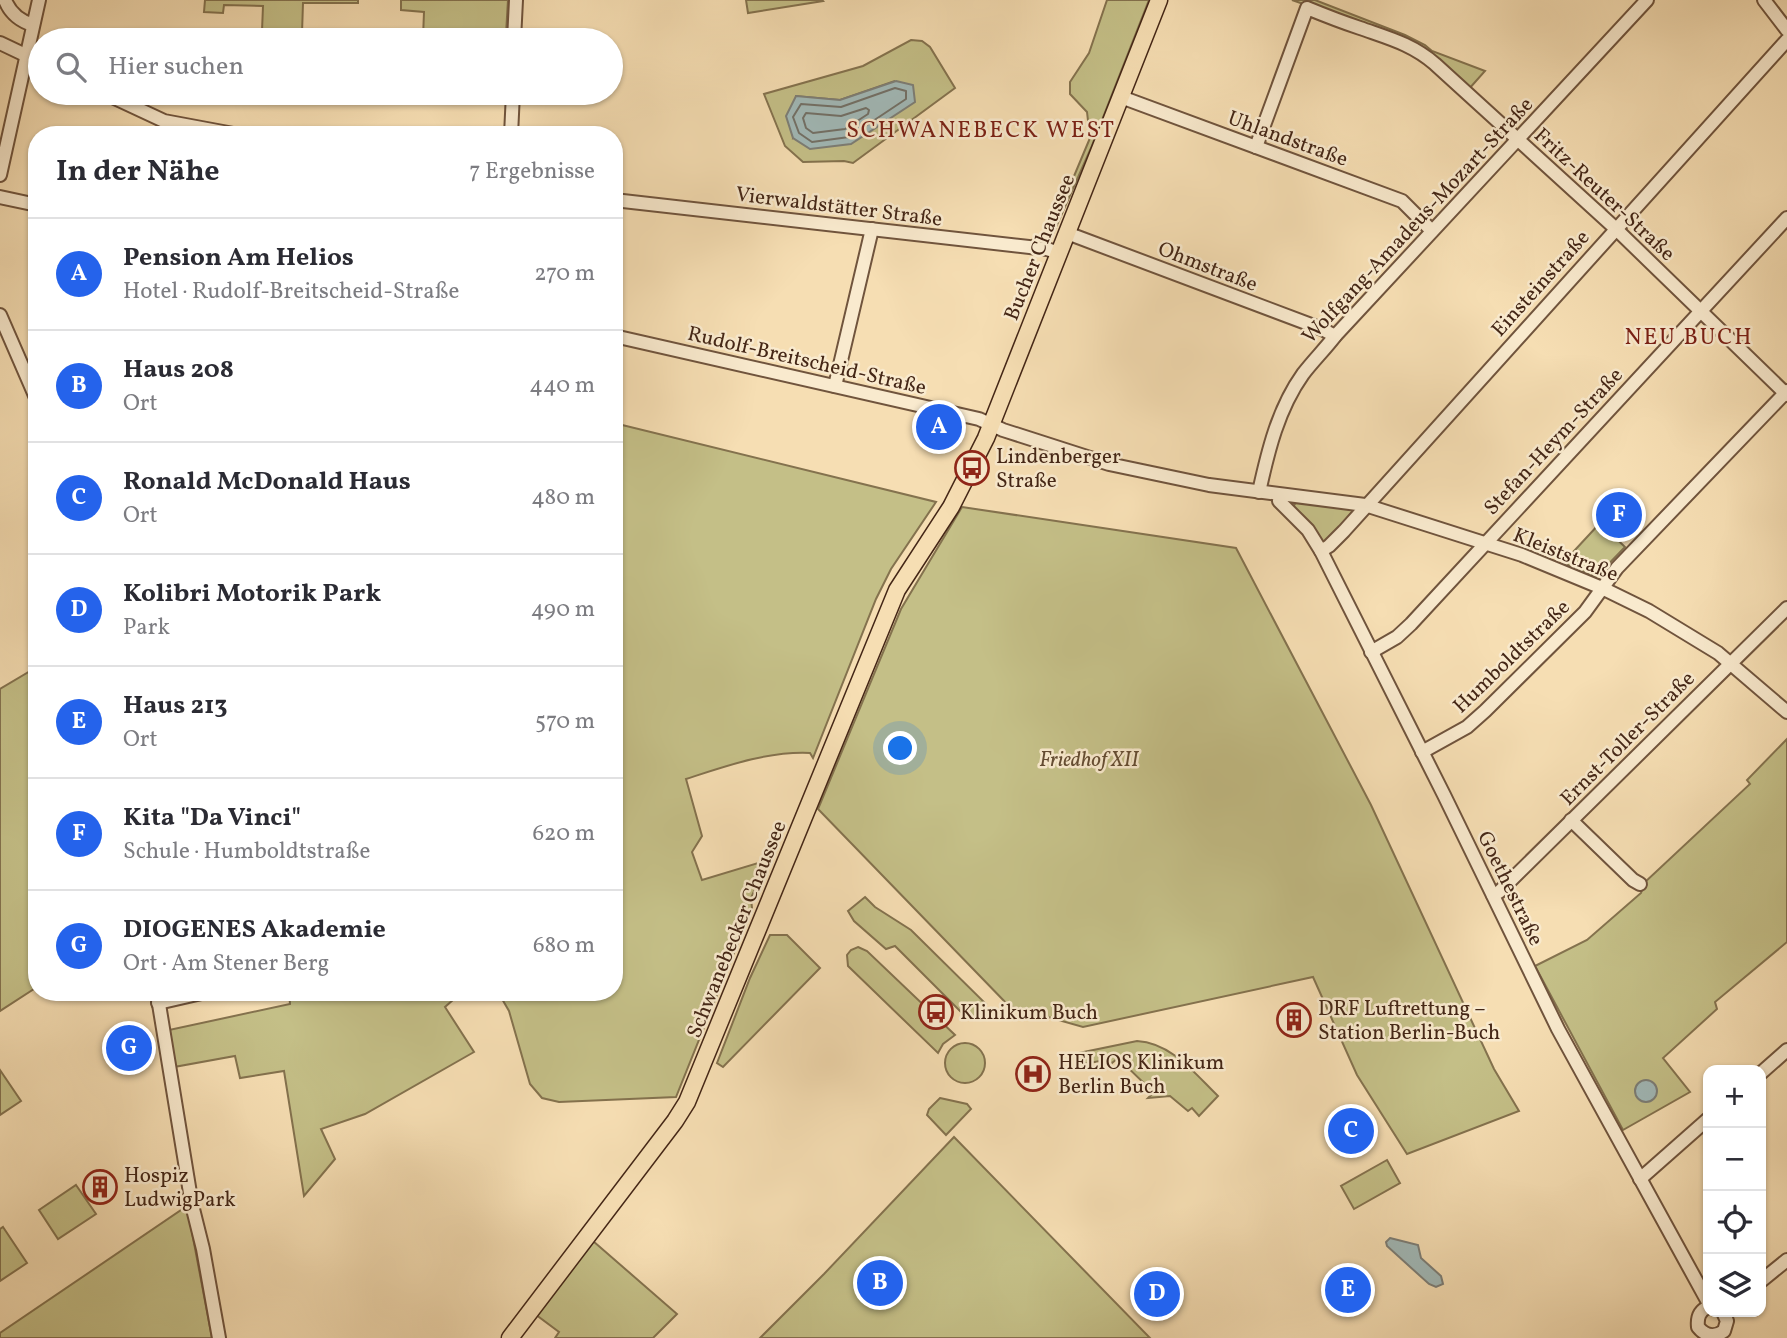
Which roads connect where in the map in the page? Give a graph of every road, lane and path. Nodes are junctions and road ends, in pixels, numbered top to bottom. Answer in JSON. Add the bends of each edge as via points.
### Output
{"nodes":[{"id":1,"x":5,"y":0,"type":"edge"},
{"id":2,"x":39,"y":0,"type":"edge"},
{"id":3,"x":516,"y":0,"type":"edge"},
{"id":4,"x":1159,"y":0,"type":"edge"},
{"id":5,"x":1647,"y":0,"type":"edge"},
{"id":6,"x":1764,"y":0,"type":"edge"},
{"id":7,"x":33,"y":25,"type":"junction"},
{"id":8,"x":32,"y":28,"type":"edge"},
{"id":9,"x":515,"y":28,"type":"edge"},
{"id":10,"x":1787,"y":30,"type":"edge"},
{"id":11,"x":1787,"y":40,"type":"edge"},
{"id":12,"x":0,"y":43,"type":"edge"},
{"id":13,"x":28,"y":51,"type":"edge"},
{"id":14,"x":27,"y":56,"type":"junction"},
{"id":15,"x":1121,"y":97,"type":"junction"},
{"id":16,"x":130,"y":105,"type":"edge"},
{"id":17,"x":512,"y":105,"type":"edge"},
{"id":18,"x":171,"y":126,"type":"edge"},
{"id":19,"x":511,"y":126,"type":"edge"},
{"id":20,"x":1517,"y":139,"type":"junction"},
{"id":21,"x":1256,"y":147,"type":"junction"},
{"id":22,"x":0,"y":175,"type":"edge"},
{"id":23,"x":0,"y":197,"type":"edge"},
{"id":24,"x":623,"y":201,"type":"edge"},
{"id":25,"x":28,"y":203,"type":"edge"},
{"id":26,"x":1787,"y":218,"type":"edge"},
{"id":27,"x":1615,"y":228,"type":"junction"},
{"id":28,"x":873,"y":229,"type":"junction"},
{"id":29,"x":1432,"y":231,"type":"junction"},
{"id":30,"x":1067,"y":233,"type":"junction"},
{"id":31,"x":1059,"y":253,"type":"junction"},
{"id":32,"x":1701,"y":310,"type":"junction"},
{"id":33,"x":0,"y":315,"type":"edge"},
{"id":34,"x":1335,"y":337,"type":"junction"},
{"id":35,"x":623,"y":338,"type":"edge"},
{"id":36,"x":28,"y":379,"type":"edge"},
{"id":37,"x":835,"y":386,"type":"junction"},
{"id":38,"x":1786,"y":393,"type":"edge"},
{"id":39,"x":991,"y":425,"type":"junction"},
{"id":40,"x":1259,"y":492,"type":"junction"},
{"id":41,"x":1280,"y":495,"type":"junction"},
{"id":42,"x":1365,"y":505,"type":"junction"},
{"id":43,"x":951,"y":507,"type":"joint"},
{"id":44,"x":1486,"y":542,"type":"junction"},
{"id":45,"x":1321,"y":551,"type":"junction"},
{"id":46,"x":1602,"y":588,"type":"junction"},
{"id":47,"x":1787,"y":608,"type":"edge"},
{"id":48,"x":1371,"y":652,"type":"junction"},
{"id":49,"x":1730,"y":664,"type":"junction"},
{"id":50,"x":1787,"y":712,"type":"edge"},
{"id":51,"x":1422,"y":752,"type":"junction"},
{"id":52,"x":1571,"y":820,"type":"junction"},
{"id":53,"x":1640,"y":884,"type":"dead end"},
{"id":54,"x":1493,"y":895,"type":"junction"},
{"id":55,"x":158,"y":1001,"type":"edge"},
{"id":56,"x":1787,"y":1050,"type":"edge"},
{"id":57,"x":1766,"y":1069,"type":"edge"},
{"id":58,"x":1703,"y":1123,"type":"edge"},
{"id":59,"x":1640,"y":1179,"type":"junction"},
{"id":60,"x":1787,"y":1259,"type":"edge"},
{"id":61,"x":1766,"y":1278,"type":"edge"},
{"id":62,"x":1703,"y":1293,"type":"edge"},
{"id":63,"x":1703,"y":1310,"type":"edge"},
{"id":64,"x":1729,"y":1332,"type":"edge"},
{"id":65,"x":1701,"y":1336,"type":"edge"},
{"id":66,"x":219,"y":1338,"type":"edge"},
{"id":67,"x":510,"y":1338,"type":"edge"}],
"edges":[{"from":1,"to":7,"type":"street","via":[[16,16]]},
{"from":2,"to":7,"type":"street"},
{"from":3,"to":9,"type":"street"},
{"from":4,"to":15,"type":"main road","name":"Bucher Chaussee"},
{"from":5,"to":20,"type":"street","name":"Wolfgang-Amadeus-Mozart-Straße"},
{"from":6,"to":10,"type":"street"},
{"from":7,"to":8,"type":"street"},
{"from":11,"to":27,"type":"street","name":"Einsteinstraße"},
{"from":12,"to":14,"type":"street"},
{"from":13,"to":14,"type":"street"},
{"from":14,"to":22,"type":"street"},
{"from":15,"to":21,"type":"street","name":"Uhlandstraße"},
{"from":15,"to":30,"type":"main road","name":"Bucher Chaussee"},
{"from":16,"to":18,"type":"street"},
{"from":17,"to":19,"type":"street"},
{"from":20,"to":21,"type":"street","name":"Fritz-Reuter-Straße","via":[[1420,51],[1307,8]]},
{"from":20,"to":27,"type":"street","name":"Fritz-Reuter-Straße"},
{"from":20,"to":29,"type":"street","name":"Wolfgang-Amadeus-Mozart-Straße"},
{"from":21,"to":29,"type":"street","name":"Uhlandstraße","via":[[1402,201]]},
{"from":23,"to":25,"type":"street"},
{"from":24,"to":28,"type":"street","name":"Vierwaldstätter Straße"},
{"from":26,"to":32,"type":"street","name":"Stefan-Heym-Straße"},
{"from":27,"to":32,"type":"street","name":"Fritz-Reuter-Straße"},
{"from":27,"to":42,"type":"street","name":"Einsteinstraße"},
{"from":28,"to":31,"type":"street","name":"Vierwaldstätter Straße"},
{"from":28,"to":37,"type":"street"},
{"from":29,"to":34,"type":"street","name":"Wolfgang-Amadeus-Mozart-Straße"},
{"from":30,"to":31,"type":"main road","name":"Bucher Chaussee"},
{"from":30,"to":34,"type":"street","name":"Ohmstraße"},
{"from":31,"to":39,"type":"main road","name":"Bucher Chaussee"},
{"from":32,"to":38,"type":"street","name":"Fritz-Reuter-Straße"},
{"from":32,"to":44,"type":"street","name":"Stefan-Heym-Straße"},
{"from":33,"to":36,"type":"street"},
{"from":34,"to":40,"type":"street","name":"Wolfgang-Amadeus-Mozart-Straße","via":[[1302,375],[1279,417]]},
{"from":35,"to":37,"type":"street","name":"Rudolf-Breitscheid-Straße"},
{"from":37,"to":39,"type":"street","name":"Rudolf-Breitscheid-Straße"},
{"from":38,"to":46,"type":"street","name":"Humboldtstraße"},
{"from":39,"to":40,"type":"street","via":[[1109,464]]},
{"from":39,"to":43,"type":"main road","name":"Bucher Chaussee"},
{"from":40,"to":41,"type":"street","name":"Kleiststraße"},
{"from":41,"to":42,"type":"street","name":"Kleiststraße"},
{"from":41,"to":45,"type":"street","name":"Goethestraße","via":[[1279,501],[1308,530]]},
{"from":42,"to":44,"type":"street","name":"Kleiststraße"},
{"from":42,"to":45,"type":"street","name":"Einsteinstraße"},
{"from":43,"to":67,"type":"main road","name":"Schwanebecker Chaussee","via":[[892,601],[687,1102]]},
{"from":44,"to":46,"type":"street","name":"Kleiststraße"},
{"from":44,"to":48,"type":"street","name":"Stefan-Heym-Straße","via":[[1411,624]]},
{"from":45,"to":48,"type":"street","name":"Goethestraße"},
{"from":46,"to":49,"type":"street","name":"Kleiststraße","via":[[1649,611]]},
{"from":46,"to":51,"type":"street","name":"Humboldtstraße","via":[[1585,612],[1485,712]]},
{"from":47,"to":49,"type":"street","name":"Ernst-Toller-Straße"},
{"from":48,"to":51,"type":"street","name":"Goethestraße"},
{"from":49,"to":50,"type":"street","name":"Kleiststraße"},
{"from":49,"to":52,"type":"street","name":"Ernst-Toller-Straße"},
{"from":51,"to":54,"type":"street","name":"Goethestraße"},
{"from":52,"to":53,"type":"street"},
{"from":52,"to":54,"type":"street","name":"Ernst-Toller-Straße"},
{"from":54,"to":59,"type":"street","name":"Goethestraße","via":[[1558,1029]]},
{"from":55,"to":66,"type":"street"},
{"from":56,"to":57,"type":"street"},
{"from":58,"to":59,"type":"street"},
{"from":59,"to":62,"type":"street","name":"Goethestraße"},
{"from":60,"to":61,"type":"street"},
{"from":63,"to":65,"type":"street","via":[[1698,1319]]},
{"from":64,"to":65,"type":"street"}]}
